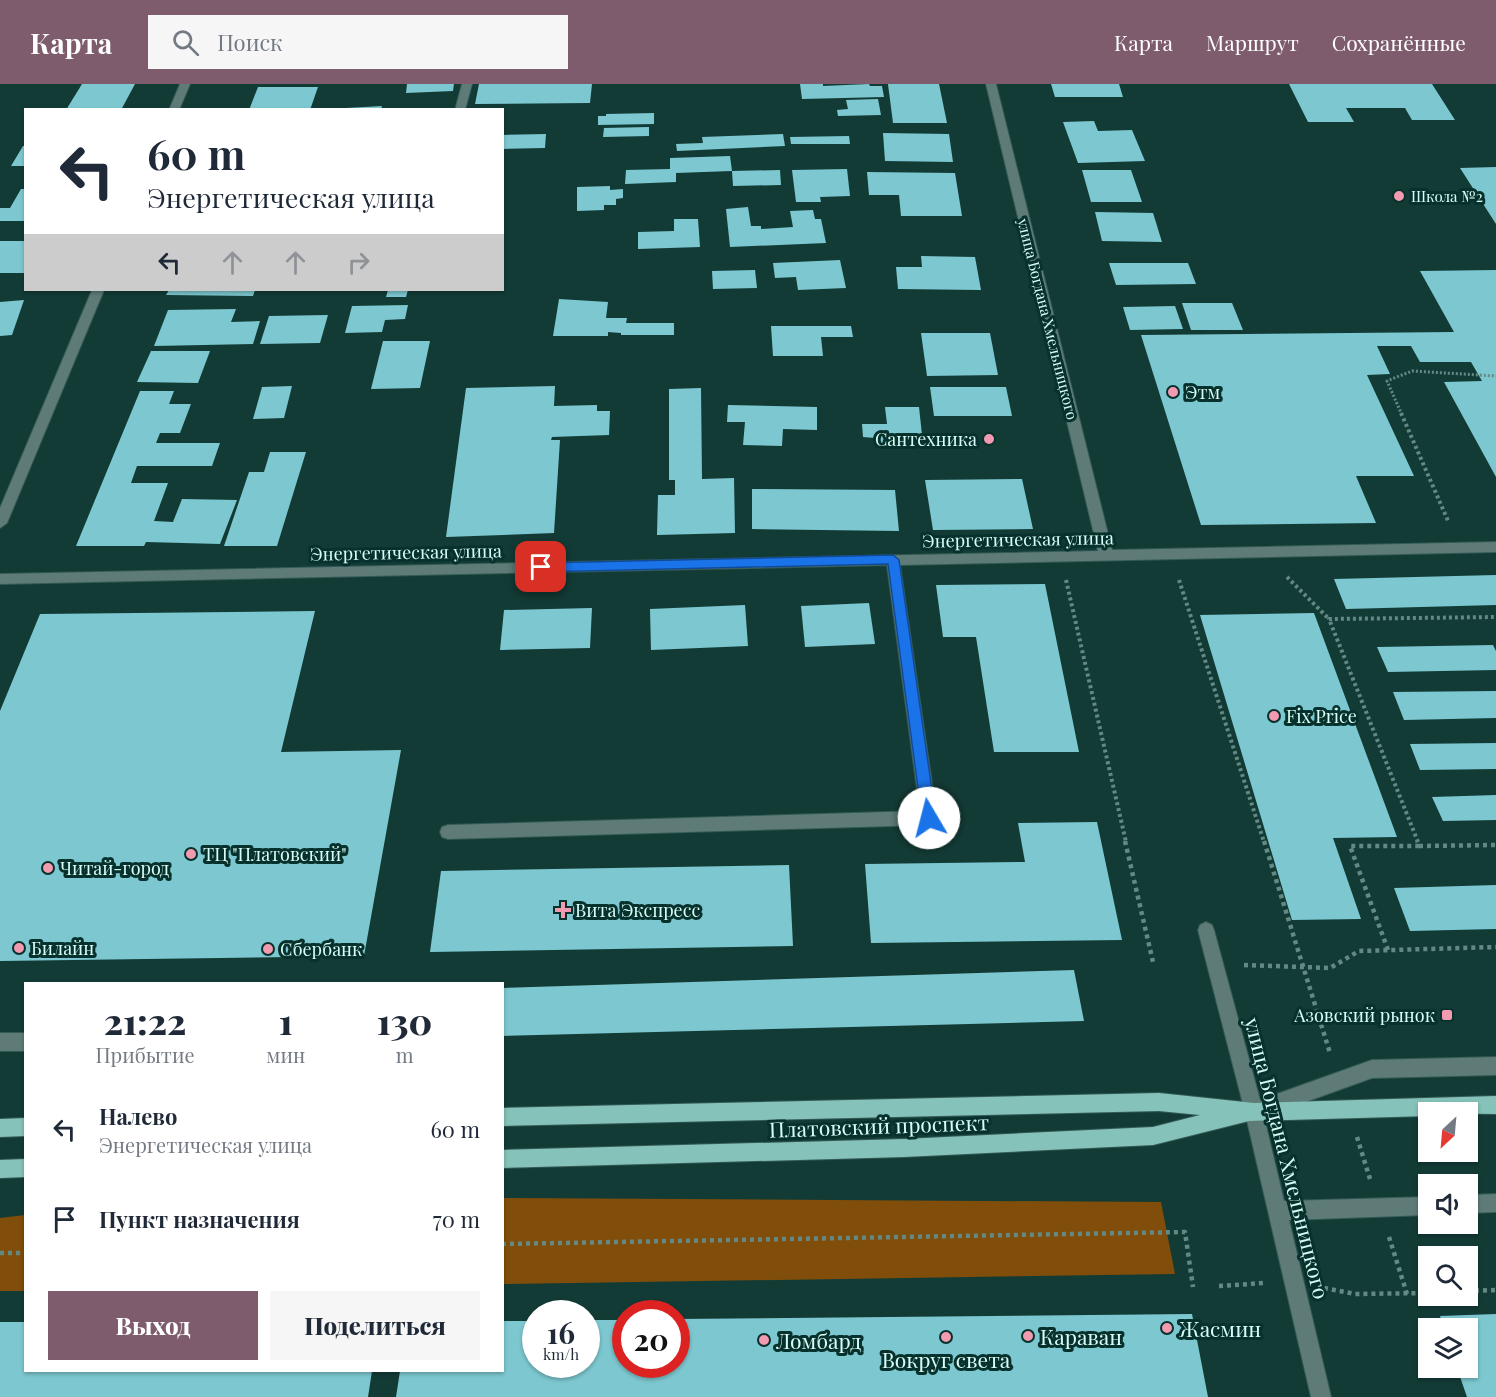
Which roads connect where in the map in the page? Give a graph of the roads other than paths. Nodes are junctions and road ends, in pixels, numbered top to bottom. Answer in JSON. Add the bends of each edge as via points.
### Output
{"nodes":[{"id":1,"x":185,"y":84,"type":"edge"},
{"id":2,"x":466,"y":84,"type":"edge"},
{"id":3,"x":991,"y":84,"type":"edge"},
{"id":4,"x":175,"y":108,"type":"edge"},
{"id":5,"x":460,"y":108,"type":"edge"},
{"id":6,"x":98,"y":291,"type":"edge"},
{"id":7,"x":0,"y":523,"type":"edge"},
{"id":8,"x":1496,"y":548,"type":"edge"},
{"id":9,"x":1106,"y":555,"type":"junction"},
{"id":10,"x":893,"y":560,"type":"junction"},
{"id":11,"x":0,"y":579,"type":"edge"},
{"id":12,"x":448,"y":832,"type":"dead end"},
{"id":13,"x":1206,"y":930,"type":"dead end"},
{"id":14,"x":0,"y":1042,"type":"edge"},
{"id":15,"x":24,"y":1042,"type":"edge"},
{"id":16,"x":1496,"y":1066,"type":"edge"},
{"id":17,"x":1496,"y":1106,"type":"edge"},
{"id":18,"x":1254,"y":1112,"type":"junction"},
{"id":19,"x":504,"y":1118,"type":"edge"},
{"id":20,"x":24,"y":1127,"type":"edge"},
{"id":21,"x":0,"y":1128,"type":"edge"},
{"id":22,"x":504,"y":1159,"type":"edge"},
{"id":23,"x":24,"y":1168,"type":"edge"},
{"id":24,"x":0,"y":1169,"type":"edge"},
{"id":25,"x":1496,"y":1203,"type":"edge"},
{"id":26,"x":1478,"y":1204,"type":"edge"},
{"id":27,"x":1418,"y":1206,"type":"edge"},
{"id":28,"x":1278,"y":1211,"type":"junction"},
{"id":29,"x":1321,"y":1397,"type":"edge"}],
"edges":[{"from":1,"to":4,"type":"street"},
{"from":2,"to":5,"type":"street"},
{"from":3,"to":9,"type":"street","name":"улица Богдана Хмельницкого"},
{"from":6,"to":7,"type":"street"},
{"from":8,"to":9,"type":"street","name":"Энергетическая улица"},
{"from":9,"to":10,"type":"street","name":"Энергетическая улица"},
{"from":10,"to":11,"type":"street","name":"Энергетическая улица"},
{"from":10,"to":12,"type":"street","via":[[929,818]]},
{"from":13,"to":18,"type":"street","name":"улица Богдана Хмельницкого"},
{"from":14,"to":15,"type":"street"},
{"from":16,"to":18,"type":"street","via":[[1372,1069]]},
{"from":17,"to":18,"type":"main road","name":"Платовский проспект"},
{"from":18,"to":19,"type":"main road","name":"Платовский проспект","via":[[1159,1102]]},
{"from":18,"to":22,"type":"main road","name":"Платовский проспект","via":[[1153,1136],[904,1148]]},
{"from":18,"to":28,"type":"street","name":"улица Богдана Хмельницкого"},
{"from":20,"to":21,"type":"main road"},
{"from":23,"to":24,"type":"main road"},
{"from":25,"to":26,"type":"street"},
{"from":27,"to":28,"type":"street"},
{"from":28,"to":29,"type":"street","name":"улица Богдана Хмельницкого"}]}
